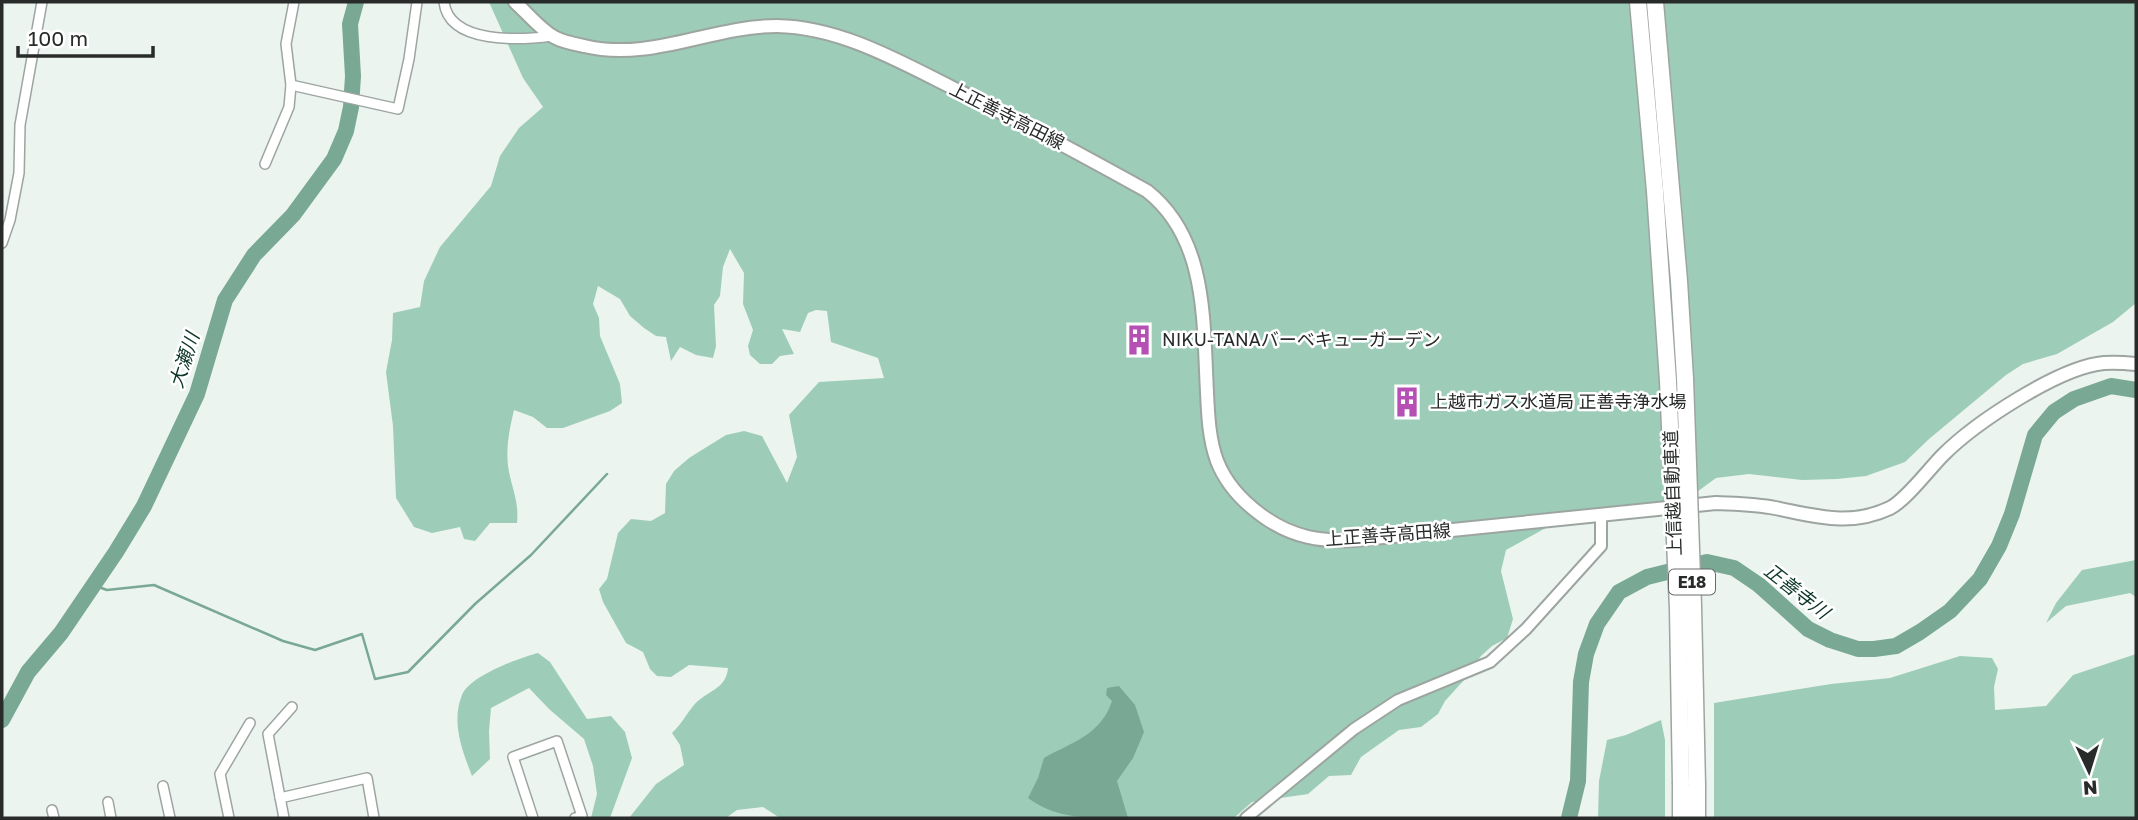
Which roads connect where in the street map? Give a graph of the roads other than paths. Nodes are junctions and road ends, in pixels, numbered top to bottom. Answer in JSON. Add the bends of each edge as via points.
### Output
{"nodes":[{"id":1,"x":42,"y":2,"type":"edge"},
{"id":2,"x":294,"y":2,"type":"edge"},
{"id":3,"x":418,"y":2,"type":"edge"},
{"id":4,"x":444,"y":2,"type":"edge"},
{"id":5,"x":515,"y":2,"type":"edge"},
{"id":6,"x":1638,"y":2,"type":"edge"},
{"id":7,"x":1655,"y":2,"type":"edge"},
{"id":8,"x":552,"y":36,"type":"junction"},
{"id":9,"x":291,"y":85,"type":"junction"},
{"id":10,"x":265,"y":164,"type":"dead end"},
{"id":11,"x":2,"y":243,"type":"edge"},
{"id":12,"x":2136,"y":364,"type":"edge"},
{"id":13,"x":1676,"y":380,"type":"junction"},
{"id":14,"x":1601,"y":516,"type":"junction"},
{"id":15,"x":292,"y":707,"type":"dead end"},
{"id":16,"x":250,"y":723,"type":"dead end"},
{"id":17,"x":1689,"y":784,"type":"junction"},
{"id":18,"x":163,"y":786,"type":"dead end"},
{"id":19,"x":280,"y":798,"type":"junction"},
{"id":20,"x":107,"y":802,"type":"dead end"},
{"id":21,"x":111,"y":818,"type":"edge"},
{"id":22,"x":170,"y":818,"type":"edge"},
{"id":23,"x":229,"y":818,"type":"edge"},
{"id":24,"x":284,"y":818,"type":"edge"},
{"id":25,"x":374,"y":818,"type":"edge"},
{"id":26,"x":533,"y":818,"type":"edge"},
{"id":27,"x":575,"y":818,"type":"edge"},
{"id":28,"x":1246,"y":818,"type":"edge"},
{"id":29,"x":1681,"y":818,"type":"edge"},
{"id":30,"x":1697,"y":818,"type":"edge"}],
"edges":[{"from":1,"to":11,"type":"street","via":[[20,125],[19,173]]},
{"from":2,"to":9,"type":"street","via":[[286,44]]},
{"from":3,"to":9,"type":"street","via":[[398,109]]},
{"from":4,"to":8,"type":"street","via":[[454,21],[468,31],[526,40]]},
{"from":5,"to":8,"type":"main road","name":"上正善寺高田線"},
{"from":6,"to":13,"type":"highway","name":"上信越自動車道","number":"E18"},
{"from":7,"to":13,"type":"highway","name":"上信越自動車道","number":"E18","via":[[1679,281]]},
{"from":8,"to":14,"type":"main road","name":"上正善寺高田線","via":[[621,52],[778,26],[818,32],[882,53],[1147,191],[1176,222],[1198,280],[1209,418],[1217,460],[1243,501],[1291,533],[1330,542]]},
{"from":9,"to":10,"type":"street","via":[[289,107]]},
{"from":12,"to":14,"type":"main road","name":"上正善寺高田線","via":[[2085,367],[2018,399],[1950,448],[1901,502],[1876,513],[1838,519],[1716,503]]},
{"from":13,"to":17,"type":"highway","name":"上信越自動車道","number":"E18","bridge":true},
{"from":14,"to":28,"type":"street","via":[[1601,547],[1490,662],[1398,700],[1354,729]]},
{"from":15,"to":19,"type":"street","via":[[268,734]]},
{"from":16,"to":23,"type":"street","via":[[220,774]]},
{"from":17,"to":29,"type":"highway","name":"上信越自動車道","number":"E18"},
{"from":17,"to":30,"type":"highway","name":"上信越自動車道","number":"E18"},
{"from":18,"to":22,"type":"street"},
{"from":19,"to":24,"type":"street"},
{"from":19,"to":25,"type":"street","via":[[366,778]]},
{"from":20,"to":21,"type":"street"},
{"from":26,"to":27,"type":"street","via":[[513,758],[557,741],[582,816]]}]}
